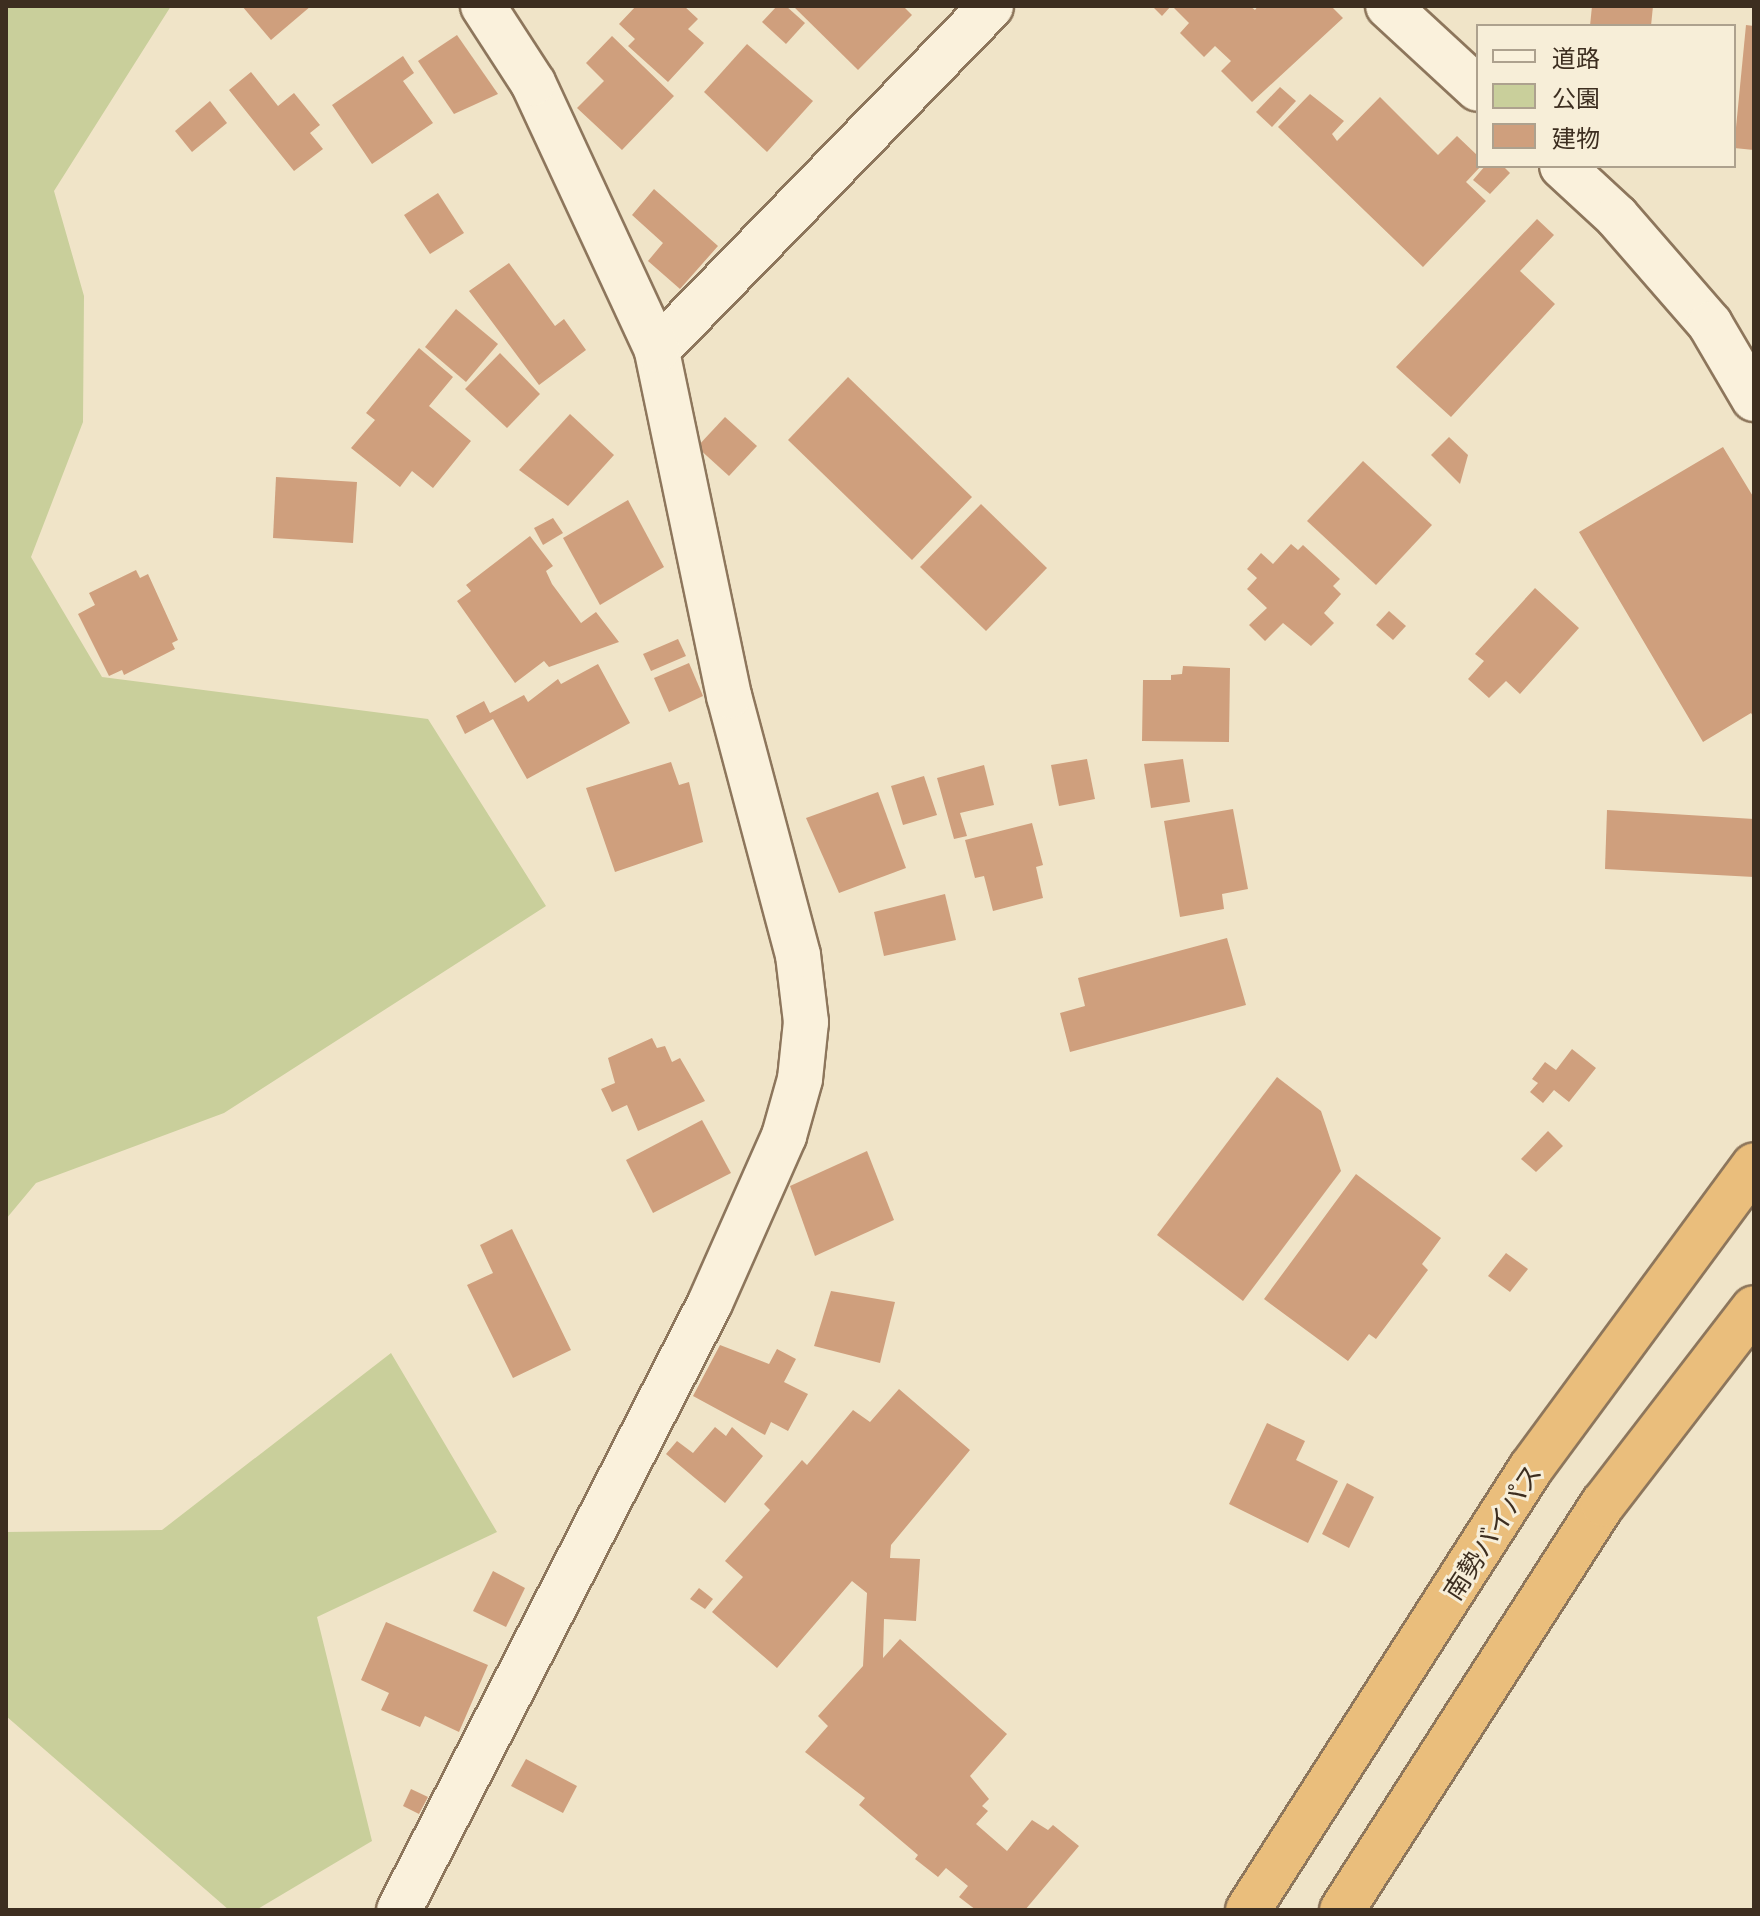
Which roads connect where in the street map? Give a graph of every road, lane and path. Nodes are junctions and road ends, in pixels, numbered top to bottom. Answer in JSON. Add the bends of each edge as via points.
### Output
{"nodes":[{"id":1,"x":483,"y":6,"type":"edge"},
{"id":2,"x":991,"y":6,"type":"edge"},
{"id":3,"x":1388,"y":6,"type":"edge"},
{"id":4,"x":1476,"y":87,"type":"edge"},
{"id":5,"x":1564,"y":168,"type":"edge"},
{"id":6,"x":657,"y":350,"type":"junction"},
{"id":7,"x":1754,"y":399,"type":"edge"},
{"id":8,"x":1754,"y":1165,"type":"edge"},
{"id":9,"x":1754,"y":1308,"type":"edge"},
{"id":10,"x":399,"y":1910,"type":"edge"},
{"id":11,"x":1248,"y":1910,"type":"edge"},
{"id":12,"x":1342,"y":1910,"type":"edge"}],
"edges":[{"from":1,"to":6,"type":"street","via":[[533,83]]},
{"from":2,"to":6,"type":"street"},
{"from":3,"to":4,"type":"street"},
{"from":5,"to":7,"type":"street","via":[[1617,217],[1710,324]]},
{"from":6,"to":10,"type":"street","via":[[729,696],[798,955],[806,1022],[800,1079],[784,1136],[710,1303]]},
{"from":8,"to":11,"type":"highway","name":"南勢バイパス","via":[[1531,1468]]},
{"from":9,"to":12,"type":"highway","via":[[1603,1504]]}]}
